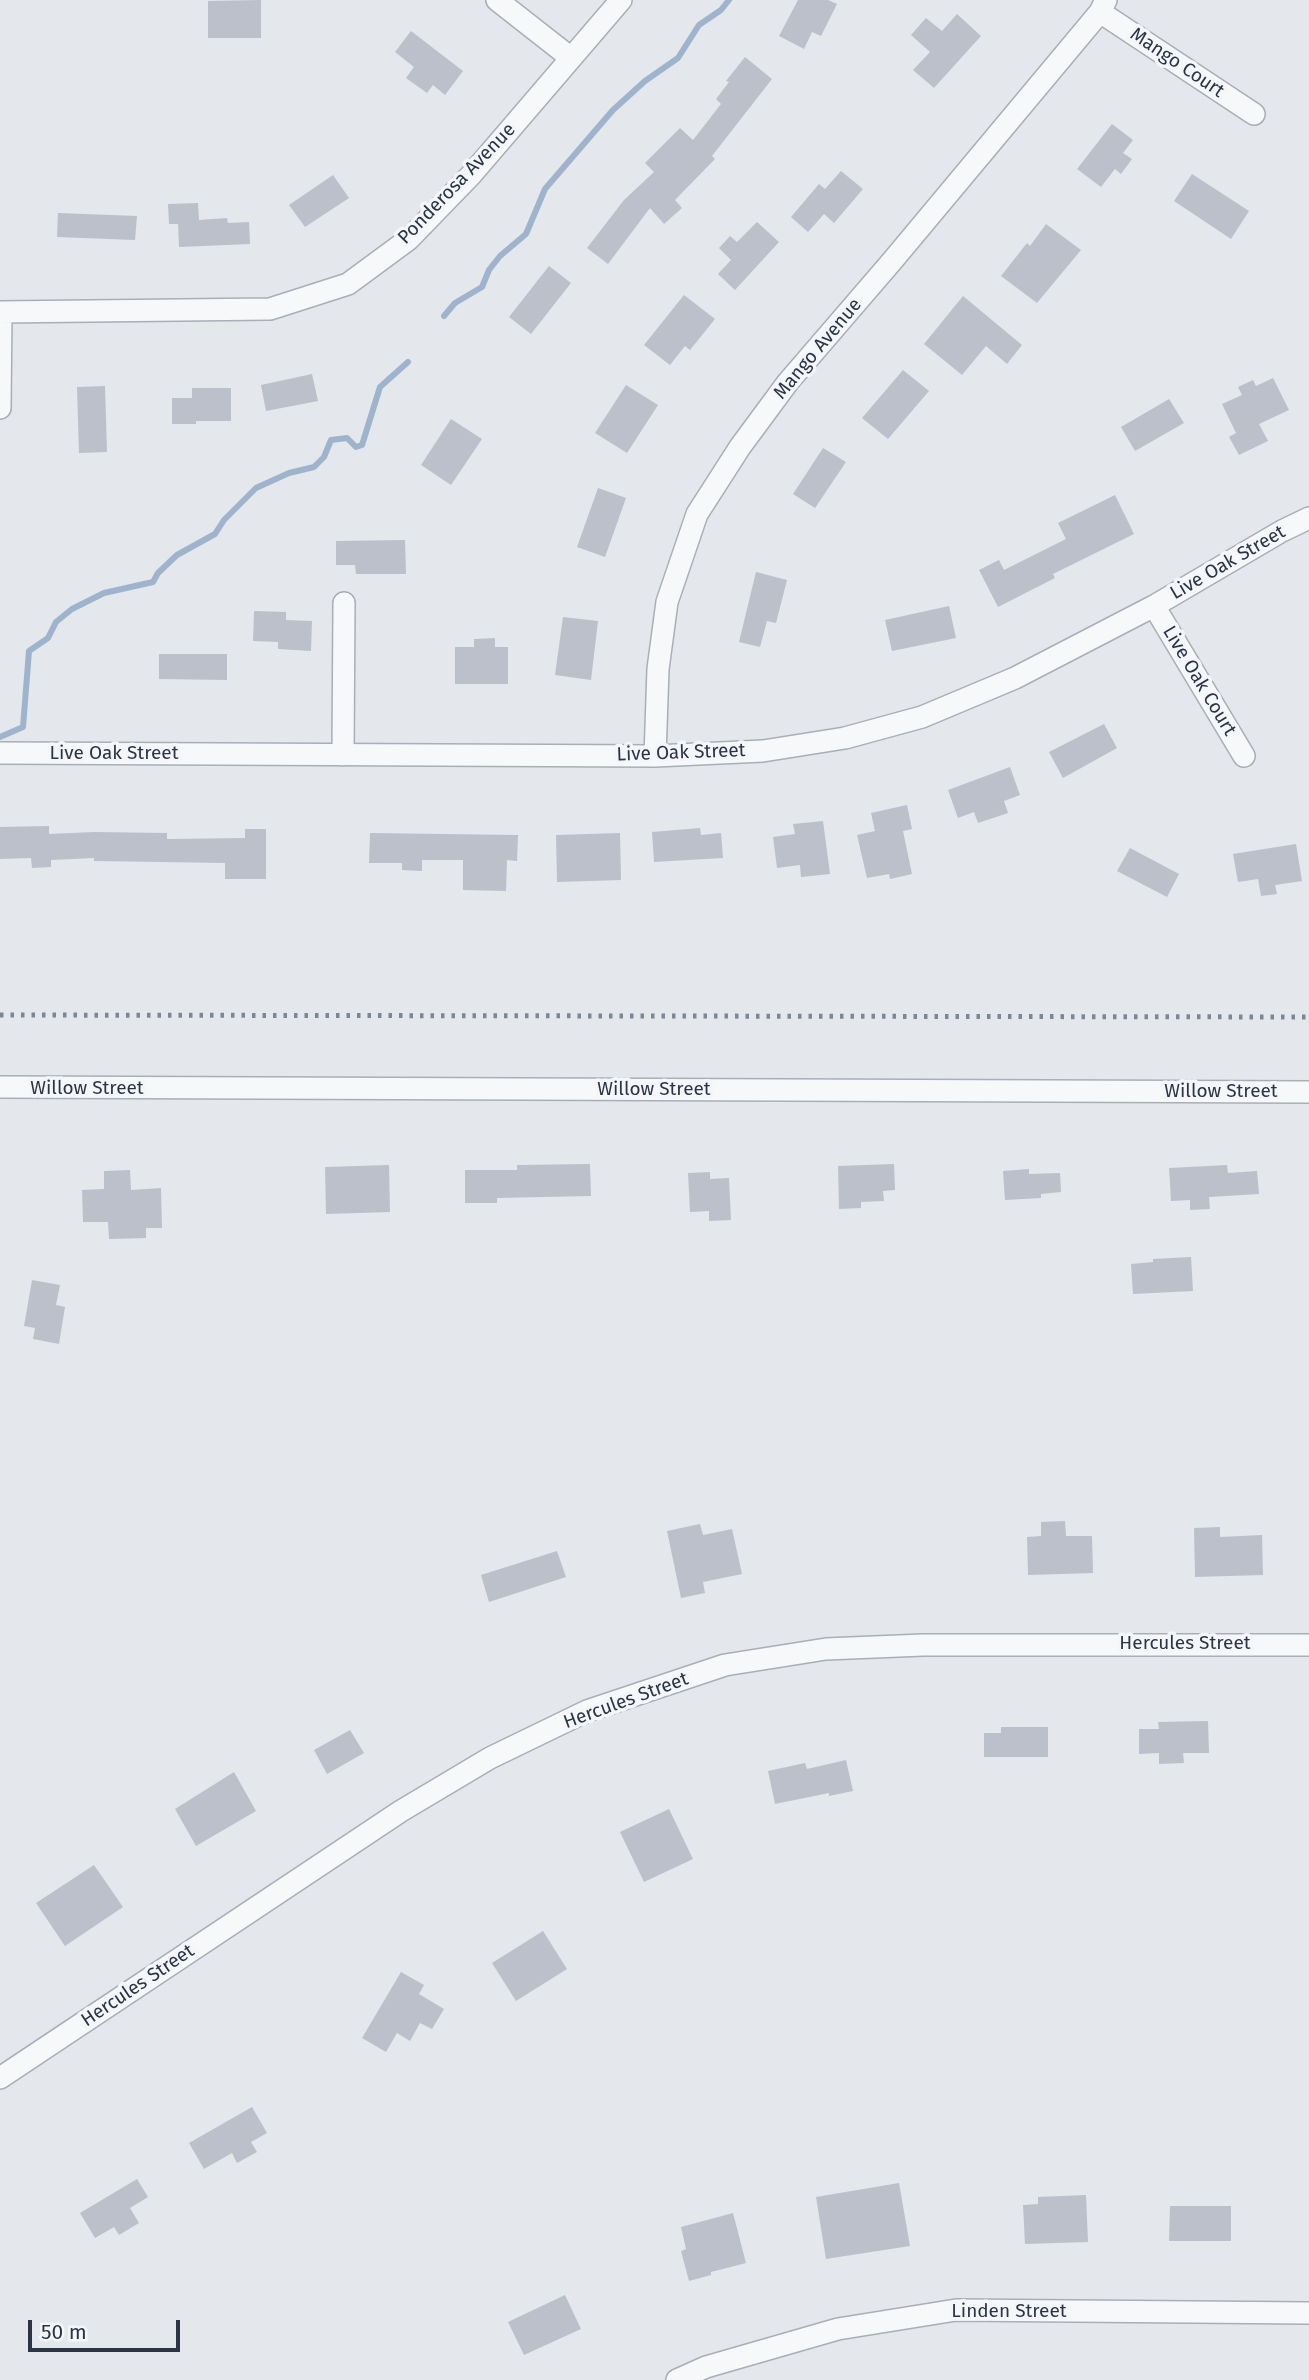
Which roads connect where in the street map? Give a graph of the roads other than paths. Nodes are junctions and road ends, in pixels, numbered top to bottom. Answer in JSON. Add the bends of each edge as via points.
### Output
{"nodes":[{"id":1,"x":497,"y":0,"type":"edge"},
{"id":2,"x":621,"y":0,"type":"edge"},
{"id":3,"x":1103,"y":6,"type":"edge"},
{"id":4,"x":571,"y":58,"type":"junction"},
{"id":5,"x":1254,"y":114,"type":"dead end"},
{"id":6,"x":1,"y":312,"type":"edge"},
{"id":7,"x":0,"y":408,"type":"edge"},
{"id":8,"x":1309,"y":518,"type":"edge"},
{"id":9,"x":344,"y":603,"type":"dead end"},
{"id":10,"x":1154,"y":606,"type":"junction"},
{"id":11,"x":0,"y":753,"type":"edge"},
{"id":12,"x":343,"y":755,"type":"junction"},
{"id":13,"x":655,"y":756,"type":"junction"},
{"id":14,"x":1244,"y":756,"type":"dead end"},
{"id":15,"x":0,"y":1087,"type":"edge"},
{"id":16,"x":1309,"y":1092,"type":"edge"},
{"id":17,"x":1309,"y":1645,"type":"edge"},
{"id":18,"x":0,"y":2078,"type":"edge"},
{"id":19,"x":1309,"y":2314,"type":"edge"},
{"id":20,"x":677,"y":2380,"type":"edge"}],
"edges":[{"from":1,"to":4,"type":"street"},
{"from":2,"to":4,"type":"street","name":"Ponderosa Avenue"},
{"from":3,"to":5,"type":"street","name":"Mango Court"},
{"from":3,"to":13,"type":"street","name":"Mango Avenue","via":[[788,382],[697,514],[667,602],[658,669]]},
{"from":4,"to":6,"type":"street","name":"Ponderosa Avenue","via":[[471,175],[409,239],[348,284],[270,309]]},
{"from":6,"to":7,"type":"street"},
{"from":8,"to":10,"type":"street","name":"Live Oak Street"},
{"from":9,"to":12,"type":"street"},
{"from":10,"to":13,"type":"street","name":"Live Oak Street","via":[[1015,678],[922,717],[845,738],[763,751]]},
{"from":10,"to":14,"type":"street","name":"Live Oak Court"},
{"from":11,"to":12,"type":"street","name":"Live Oak Street"},
{"from":12,"to":13,"type":"street","name":"Live Oak Street"},
{"from":15,"to":16,"type":"street","name":"Willow Street"},
{"from":17,"to":18,"type":"street","name":"Hercules Street","via":[[923,1645],[826,1649],[725,1665],[599,1707],[490,1758],[401,1811]]},
{"from":19,"to":20,"type":"street","name":"Linden Street","via":[[956,2310],[838,2329],[706,2367]]}]}
